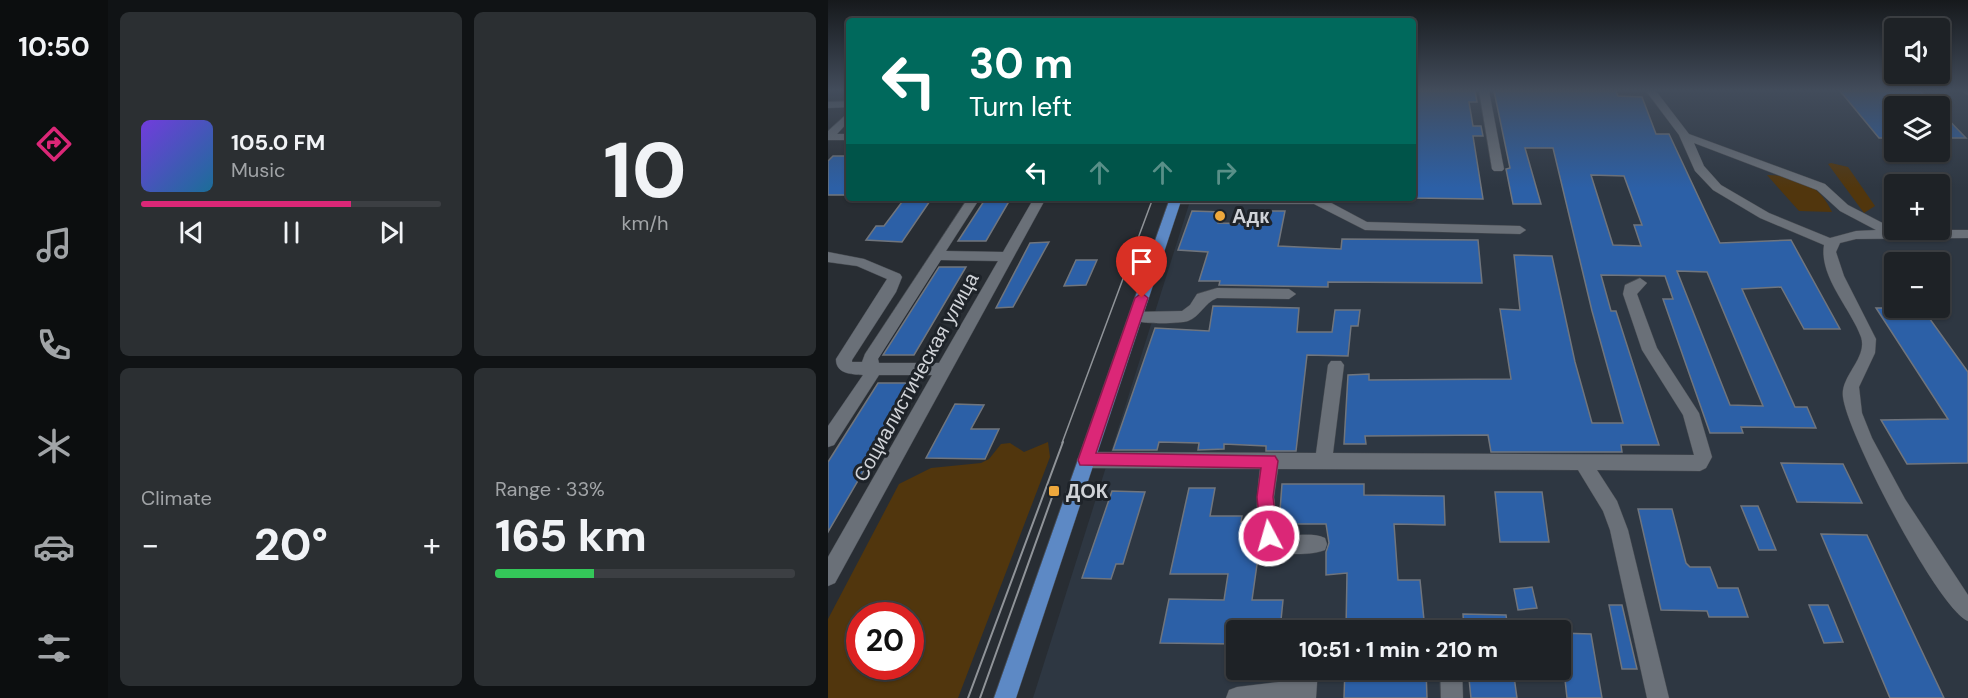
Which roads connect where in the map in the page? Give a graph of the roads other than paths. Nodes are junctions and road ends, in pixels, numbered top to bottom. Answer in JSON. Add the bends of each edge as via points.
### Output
{"nodes":[{"id":1,"x":841,"y":124,"type":"edge"},
{"id":2,"x":1490,"y":124,"type":"edge"},
{"id":3,"x":1673,"y":124,"type":"edge"},
{"id":4,"x":1684,"y":136,"type":"junction"},
{"id":5,"x":828,"y":137,"type":"edge"},
{"id":6,"x":846,"y":137,"type":"edge"},
{"id":7,"x":1498,"y":169,"type":"dead end"},
{"id":8,"x":972,"y":201,"type":"edge"},
{"id":9,"x":1038,"y":201,"type":"edge"},
{"id":10,"x":1174,"y":201,"type":"edge"},
{"id":11,"x":1318,"y":201,"type":"edge"},
{"id":12,"x":1520,"y":230,"type":"dead end"},
{"id":13,"x":1884,"y":230,"type":"edge"},
{"id":14,"x":1950,"y":234,"type":"edge"},
{"id":15,"x":1968,"y":234,"type":"edge"},
{"id":16,"x":1884,"y":235,"type":"edge"},
{"id":17,"x":1832,"y":243,"type":"junction"},
{"id":18,"x":937,"y":255,"type":"junction"},
{"id":19,"x":828,"y":257,"type":"edge"},
{"id":20,"x":1007,"y":257,"type":"junction"},
{"id":21,"x":1640,"y":283,"type":"dead end"},
{"id":22,"x":1289,"y":294,"type":"dead end"},
{"id":23,"x":1135,"y":317,"type":"junction"},
{"id":24,"x":1336,"y":365,"type":"dead end"},
{"id":25,"x":875,"y":369,"type":"junction"},
{"id":26,"x":944,"y":369,"type":"junction"},
{"id":27,"x":828,"y":440,"type":"edge"},
{"id":28,"x":1086,"y":460,"type":"junction"},
{"id":29,"x":1270,"y":461,"type":"junction"},
{"id":30,"x":1323,"y":461,"type":"junction"},
{"id":31,"x":1583,"y":463,"type":"junction"},
{"id":32,"x":1318,"y":544,"type":"dead end"},
{"id":33,"x":828,"y":576,"type":"edge"},
{"id":34,"x":1968,"y":610,"type":"edge"},
{"id":35,"x":1451,"y":680,"type":"edge"},
{"id":36,"x":1306,"y":686,"type":"edge"},
{"id":37,"x":1005,"y":698,"type":"edge"},
{"id":38,"x":1237,"y":698,"type":"edge"},
{"id":39,"x":1452,"y":698,"type":"edge"},
{"id":40,"x":1658,"y":698,"type":"edge"}],
"edges":[{"from":1,"to":5,"type":"street"},
{"from":2,"to":7,"type":"street"},
{"from":3,"to":4,"type":"street"},
{"from":4,"to":13,"type":"street","via":[[1821,187],[1844,208]]},
{"from":4,"to":17,"type":"street","via":[[1694,162],[1723,192]]},
{"from":5,"to":6,"type":"street"},
{"from":8,"to":18,"type":"street"},
{"from":9,"to":20,"type":"street","name":"Социалистическая улица"},
{"from":10,"to":23,"type":"main road"},
{"from":11,"to":12,"type":"street","via":[[1365,226]]},
{"from":14,"to":15,"type":"street"},
{"from":16,"to":17,"type":"street","via":[[1856,235]]},
{"from":17,"to":34,"type":"street","via":[[1829,257],[1870,346],[1850,393],[1857,425],[1930,557]]},
{"from":18,"to":20,"type":"street"},
{"from":18,"to":25,"type":"street","via":[[870,358]]},
{"from":19,"to":25,"type":"street","via":[[860,262],[895,277],[844,359],[849,369]]},
{"from":20,"to":26,"type":"street","name":"Социалистическая улица"},
{"from":21,"to":31,"type":"street","via":[[1630,288],[1630,294],[1641,329],[1690,413],[1702,460],[1694,464]]},
{"from":22,"to":23,"type":"street","via":[[1217,293],[1206,295],[1185,316]]},
{"from":23,"to":28,"type":"main road"},
{"from":24,"to":30,"type":"street"},
{"from":25,"to":26,"type":"street"},
{"from":25,"to":27,"type":"street"},
{"from":26,"to":33,"type":"street","name":"Социалистическая улица"},
{"from":28,"to":29,"type":"street"},
{"from":28,"to":37,"type":"main road"},
{"from":29,"to":30,"type":"street"},
{"from":29,"to":32,"type":"street","via":[[1265,497],[1269,536],[1288,544]]},
{"from":30,"to":31,"type":"street"},
{"from":31,"to":40,"type":"street","via":[[1611,507],[1619,530]]},
{"from":35,"to":39,"type":"street"},
{"from":36,"to":38,"type":"street"}]}
